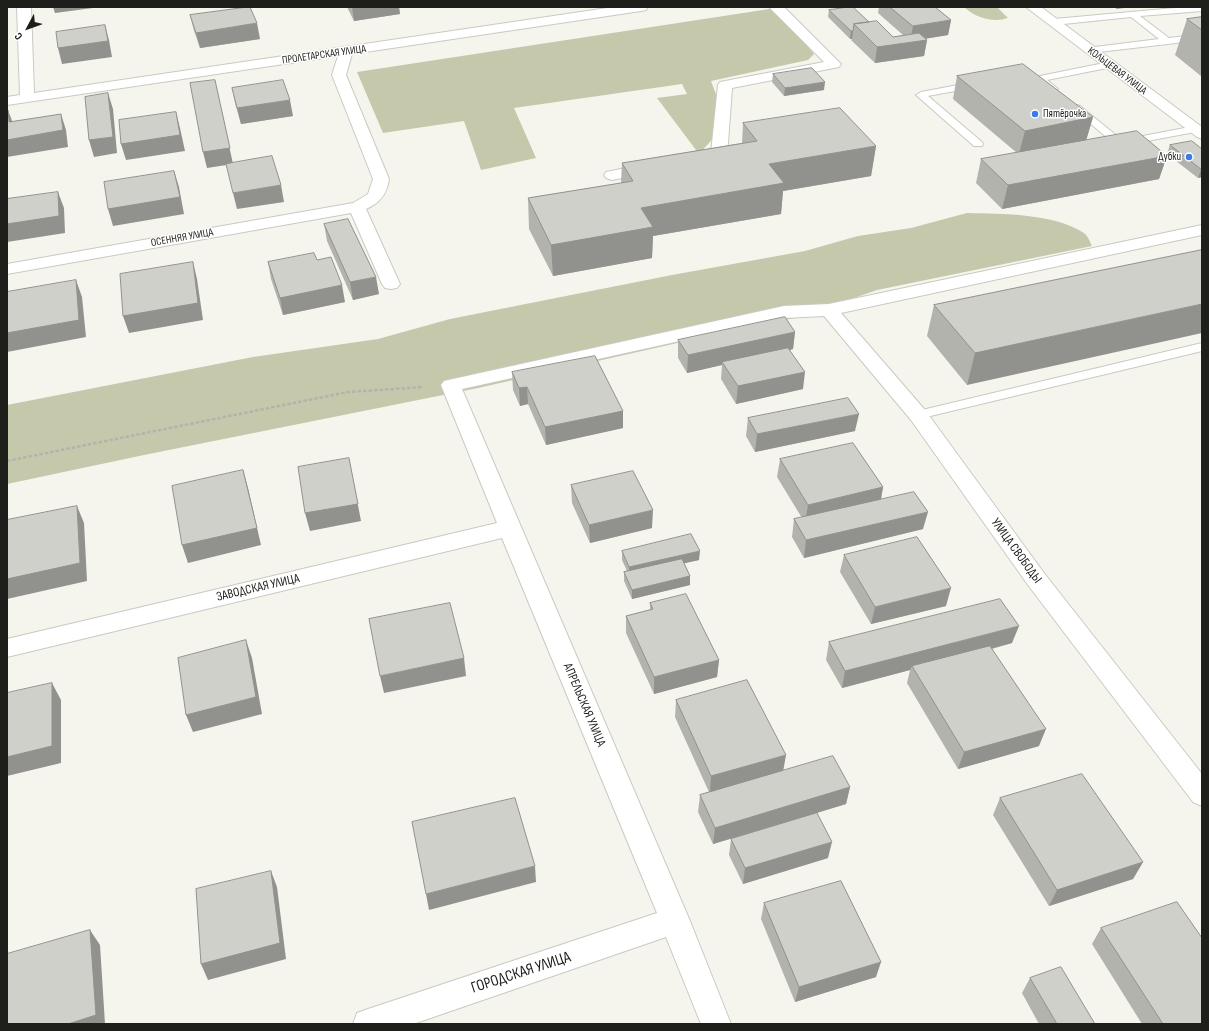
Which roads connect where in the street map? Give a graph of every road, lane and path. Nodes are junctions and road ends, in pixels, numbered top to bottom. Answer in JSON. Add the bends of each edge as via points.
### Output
{"nodes":[{"id":1,"x":24,"y":7,"type":"edge"},
{"id":2,"x":641,"y":7,"type":"edge"},
{"id":3,"x":776,"y":7,"type":"edge"},
{"id":4,"x":1033,"y":7,"type":"edge"},
{"id":5,"x":1202,"y":8,"type":"edge"},
{"id":6,"x":1133,"y":15,"type":"junction"},
{"id":7,"x":1054,"y":22,"type":"junction"},
{"id":8,"x":1202,"y":37,"type":"edge"},
{"id":9,"x":1167,"y":41,"type":"junction"},
{"id":10,"x":1090,"y":50,"type":"junction"},
{"id":11,"x":346,"y":52,"type":"junction"},
{"id":12,"x":1109,"y":64,"type":"junction"},
{"id":13,"x":983,"y":84,"type":"edge"},
{"id":14,"x":1058,"y":93,"type":"edge"},
{"id":15,"x":27,"y":98,"type":"junction"},
{"id":16,"x":7,"y":101,"type":"edge"},
{"id":17,"x":1071,"y":103,"type":"edge"},
{"id":18,"x":1198,"y":132,"type":"edge"},
{"id":19,"x":1120,"y":143,"type":"junction"},
{"id":20,"x":978,"y":144,"type":"dead end"},
{"id":21,"x":1105,"y":146,"type":"edge"},
{"id":22,"x":689,"y":162,"type":"edge"},
{"id":23,"x":666,"y":166,"type":"edge"},
{"id":24,"x":612,"y":175,"type":"dead end"},
{"id":25,"x":357,"y":207,"type":"junction"},
{"id":26,"x":1202,"y":230,"type":"edge"},
{"id":27,"x":7,"y":269,"type":"edge"},
{"id":28,"x":391,"y":284,"type":"dead end"},
{"id":29,"x":830,"y":310,"type":"junction"},
{"id":30,"x":1202,"y":347,"type":"edge"},
{"id":31,"x":451,"y":385,"type":"junction"},
{"id":32,"x":918,"y":415,"type":"junction"},
{"id":33,"x":7,"y":461,"type":"edge"},
{"id":34,"x":509,"y":528,"type":"junction"},
{"id":35,"x":7,"y":648,"type":"edge"},
{"id":36,"x":1202,"y":794,"type":"edge"},
{"id":37,"x":675,"y":921,"type":"junction"},
{"id":38,"x":368,"y":1024,"type":"edge"},
{"id":39,"x":716,"y":1024,"type":"edge"}],
"edges":[{"from":1,"to":15,"type":"street"},
{"from":2,"to":11,"type":"street","name":"ПРОЛЕТАРСКАЯ УЛИЦА"},
{"from":3,"to":22,"type":"street","via":[[834,64],[725,85],[719,157]]},
{"from":4,"to":7,"type":"street","name":"КОЛЬЦЕВАЯ УЛИЦА"},
{"from":5,"to":6,"type":"lane"},
{"from":6,"to":7,"type":"lane"},
{"from":6,"to":9,"type":"lane"},
{"from":7,"to":10,"type":"street","name":"КОЛЬЦЕВАЯ УЛИЦА"},
{"from":8,"to":9,"type":"lane"},
{"from":9,"to":10,"type":"lane"},
{"from":10,"to":12,"type":"street","name":"КОЛЬЦЕВАЯ УЛИЦА"},
{"from":11,"to":15,"type":"street","name":"ПРОЛЕТАРСКАЯ УЛИЦА"},
{"from":11,"to":25,"type":"street","name":"ОСЕННЯЯ УЛИЦА","via":[[339,74],[381,179],[380,190],[372,200]]},
{"from":12,"to":14,"type":"lane","via":[[1036,79]]},
{"from":12,"to":18,"type":"street","name":"КОЛЬЦЕВАЯ УЛИЦА"},
{"from":13,"to":20,"type":"lane","via":[[921,95]]},
{"from":15,"to":16,"type":"street","name":"ПРОЛЕТАРСКАЯ УЛИЦА"},
{"from":17,"to":19,"type":"lane"},
{"from":18,"to":19,"type":"lane"},
{"from":19,"to":21,"type":"lane"},
{"from":23,"to":24,"type":"street"},
{"from":25,"to":27,"type":"street","name":"ОСЕННЯЯ УЛИЦА"},
{"from":25,"to":28,"type":"street"},
{"from":26,"to":29,"type":"street"},
{"from":29,"to":31,"type":"street","via":[[784,312]]},
{"from":29,"to":32,"type":"street","name":"УЛИЦА СВОБОДЫ"},
{"from":30,"to":32,"type":"lane"},
{"from":31,"to":33,"type":"path","via":[[348,392]]},
{"from":31,"to":34,"type":"street","name":"АПРЕЛЬСКАЯ УЛИЦА"},
{"from":32,"to":36,"type":"street","name":"УЛИЦА СВОБОДЫ","via":[[1036,579]]},
{"from":34,"to":35,"type":"street","name":"ЗАВОДСКАЯ УЛИЦА"},
{"from":34,"to":37,"type":"street","name":"АПРЕЛЬСКАЯ УЛИЦА"},
{"from":37,"to":38,"type":"street","name":"ГОРОДСКАЯ УЛИЦА"},
{"from":37,"to":39,"type":"street","name":"АПРЕЛЬСКАЯ УЛИЦА"}]}
